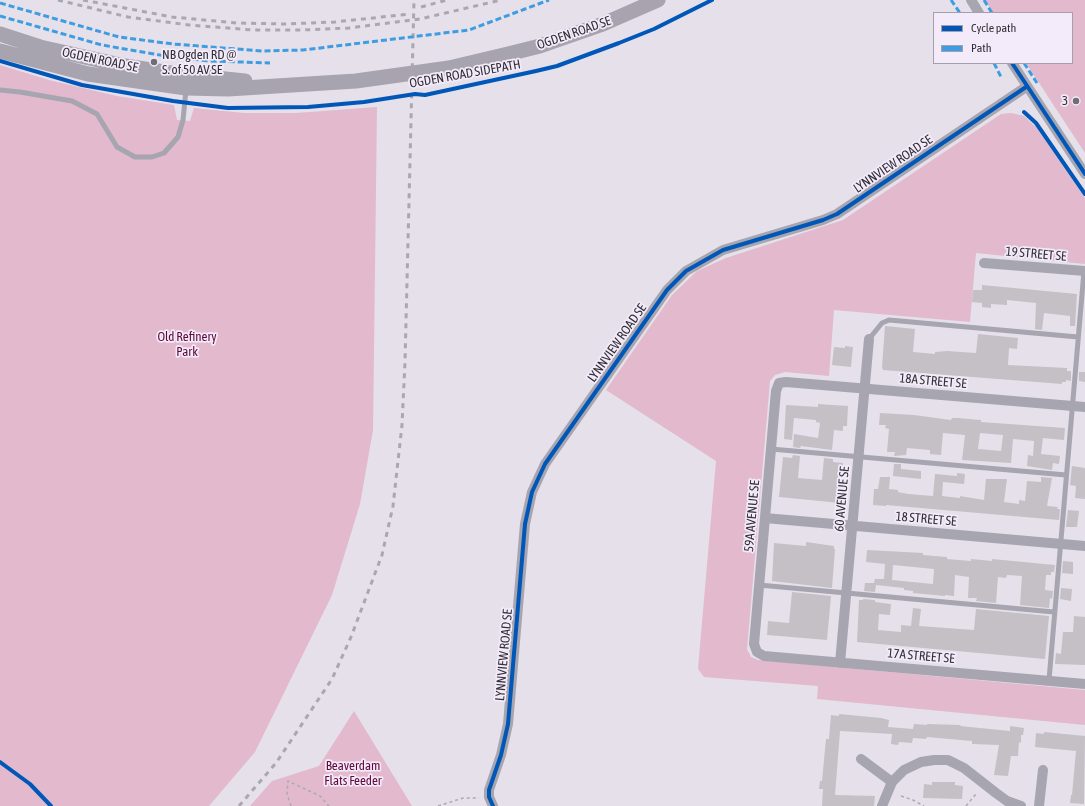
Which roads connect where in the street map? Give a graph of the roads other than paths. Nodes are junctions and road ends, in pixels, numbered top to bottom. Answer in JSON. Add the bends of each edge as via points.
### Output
{"nodes":[{"id":1,"x":658,"y":0,"type":"edge"},
{"id":2,"x":971,"y":0,"type":"edge"},
{"id":3,"x":979,"y":12,"type":"edge"},
{"id":4,"x":0,"y":34,"type":"edge"},
{"id":5,"x":0,"y":51,"type":"edge"},
{"id":6,"x":1013,"y":64,"type":"edge"},
{"id":7,"x":186,"y":81,"type":"junction"},
{"id":8,"x":1026,"y":86,"type":"junction"},
{"id":9,"x":0,"y":90,"type":"edge"},
{"id":10,"x":1085,"y":174,"type":"edge"},
{"id":11,"x":984,"y":263,"type":"dead end"},
{"id":12,"x":1084,"y":271,"type":"edge"},
{"id":13,"x":1078,"y":337,"type":"junction"},
{"id":14,"x":869,"y":339,"type":"joint"},
{"id":15,"x":779,"y":383,"type":"joint"},
{"id":16,"x":864,"y":388,"type":"junction"},
{"id":17,"x":1072,"y":406,"type":"junction"},
{"id":18,"x":1085,"y":407,"type":"edge"},
{"id":19,"x":771,"y":449,"type":"junction"},
{"id":20,"x":859,"y":457,"type":"junction"},
{"id":21,"x":1066,"y":475,"type":"junction"},
{"id":22,"x":765,"y":518,"type":"junction"},
{"id":23,"x":852,"y":525,"type":"junction"},
{"id":24,"x":1060,"y":544,"type":"junction"},
{"id":25,"x":1085,"y":546,"type":"edge"},
{"id":26,"x":759,"y":585,"type":"junction"},
{"id":27,"x":846,"y":594,"type":"junction"},
{"id":28,"x":1054,"y":612,"type":"junction"},
{"id":29,"x":757,"y":652,"type":"joint"},
{"id":30,"x":840,"y":662,"type":"junction"},
{"id":31,"x":1048,"y":680,"type":"junction"},
{"id":32,"x":1085,"y":684,"type":"edge"},
{"id":33,"x":861,"y":759,"type":"dead end"},
{"id":34,"x":1043,"y":770,"type":"dead end"},
{"id":35,"x":892,"y":782,"type":"junction"},
{"id":36,"x":491,"y":802,"type":"edge"},
{"id":37,"x":882,"y":806,"type":"edge"},
{"id":38,"x":1021,"y":806,"type":"edge"},
{"id":39,"x":1040,"y":806,"type":"edge"}],
"edges":[{"from":1,"to":7,"type":"street","name":"OGDEN ROAD SE","via":[[603,24],[540,46],[475,63],[394,77],[273,85]]},
{"from":2,"to":3,"type":"street"},
{"from":4,"to":7,"type":"street","name":"OGDEN ROAD SE","via":[[88,59]]},
{"from":5,"to":7,"type":"street","name":"OGDEN ROAD SE","via":[[88,74]]},
{"from":6,"to":8,"type":"street"},
{"from":7,"to":9,"type":"lane","via":[[178,137],[164,153],[152,157],[135,157],[117,147],[97,114],[72,101]]},
{"from":8,"to":10,"type":"street"},
{"from":8,"to":36,"type":"street","name":"LYNNVIEW ROAD SE","via":[[837,214],[723,250],[686,271],[667,290],[545,464],[532,492],[525,524],[508,724],[489,790]]},
{"from":11,"to":12,"type":"street","name":"19 STREET SE"},
{"from":12,"to":13,"type":"lane"},
{"from":13,"to":14,"type":"lane","via":[[889,320],[882,323]]},
{"from":13,"to":17,"type":"lane"},
{"from":14,"to":16,"type":"street","name":"60 AVENUE SE"},
{"from":15,"to":16,"type":"street","name":"18A STREET SE"},
{"from":15,"to":19,"type":"street","name":"59A AVENUE SE","via":[[776,391]]},
{"from":16,"to":17,"type":"street","name":"18A STREET SE"},
{"from":16,"to":20,"type":"street","name":"60 AVENUE SE"},
{"from":17,"to":18,"type":"street","name":"18A STREET SE"},
{"from":17,"to":21,"type":"lane"},
{"from":19,"to":20,"type":"lane"},
{"from":19,"to":22,"type":"street","name":"59A AVENUE SE"},
{"from":20,"to":21,"type":"lane"},
{"from":20,"to":23,"type":"street","name":"60 AVENUE SE"},
{"from":21,"to":24,"type":"lane"},
{"from":22,"to":23,"type":"street","name":"18 STREET SE"},
{"from":22,"to":26,"type":"street","name":"59A AVENUE SE"},
{"from":23,"to":24,"type":"street","name":"18 STREET SE"},
{"from":23,"to":27,"type":"street","name":"60 AVENUE SE"},
{"from":24,"to":25,"type":"street","name":"18 STREET SE"},
{"from":24,"to":28,"type":"lane"},
{"from":26,"to":27,"type":"lane"},
{"from":26,"to":29,"type":"street","name":"59A AVENUE SE","via":[[754,644]]},
{"from":27,"to":28,"type":"lane"},
{"from":27,"to":30,"type":"street","name":"60 AVENUE SE"},
{"from":28,"to":31,"type":"lane"},
{"from":29,"to":30,"type":"street","name":"17A STREET SE","via":[[764,656]]},
{"from":30,"to":31,"type":"street","name":"17A STREET SE"},
{"from":31,"to":32,"type":"street","name":"17A STREET SE"},
{"from":33,"to":35,"type":"street"},
{"from":34,"to":39,"type":"street"},
{"from":35,"to":37,"type":"street"},
{"from":35,"to":38,"type":"street","via":[[904,770],[921,762],[948,760],[969,771],[1007,801]]}]}
